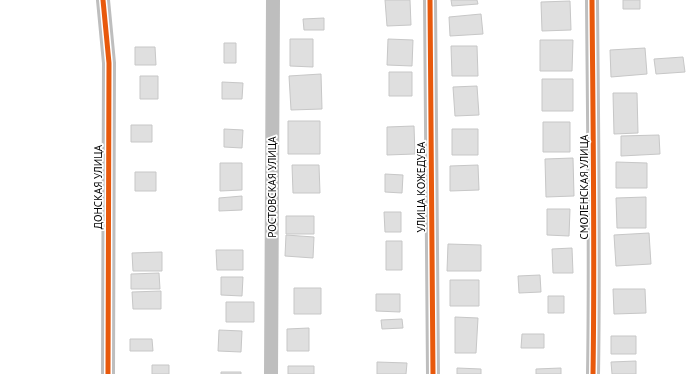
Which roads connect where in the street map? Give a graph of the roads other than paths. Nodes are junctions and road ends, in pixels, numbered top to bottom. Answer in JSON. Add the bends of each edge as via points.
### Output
{"nodes":[{"id":1,"x":103,"y":0,"type":"edge"},
{"id":2,"x":273,"y":0,"type":"edge"},
{"id":3,"x":430,"y":0,"type":"edge"},
{"id":4,"x":592,"y":0,"type":"edge"},
{"id":5,"x":108,"y":374,"type":"edge"},
{"id":6,"x":271,"y":374,"type":"edge"},
{"id":7,"x":432,"y":374,"type":"edge"},
{"id":8,"x":593,"y":374,"type":"edge"}],
"edges":[{"from":1,"to":5,"type":"street","name":"ДОНСКАЯ УЛИЦА","via":[[109,63]]},
{"from":2,"to":6,"type":"street","name":"РОСТОВСКАЯ УЛИЦА"},
{"from":3,"to":7,"type":"street","name":"УЛИЦА КОЖЕДУБА"},
{"from":4,"to":8,"type":"street","name":"СМОЛЕНСКАЯ УЛИЦА"}]}
